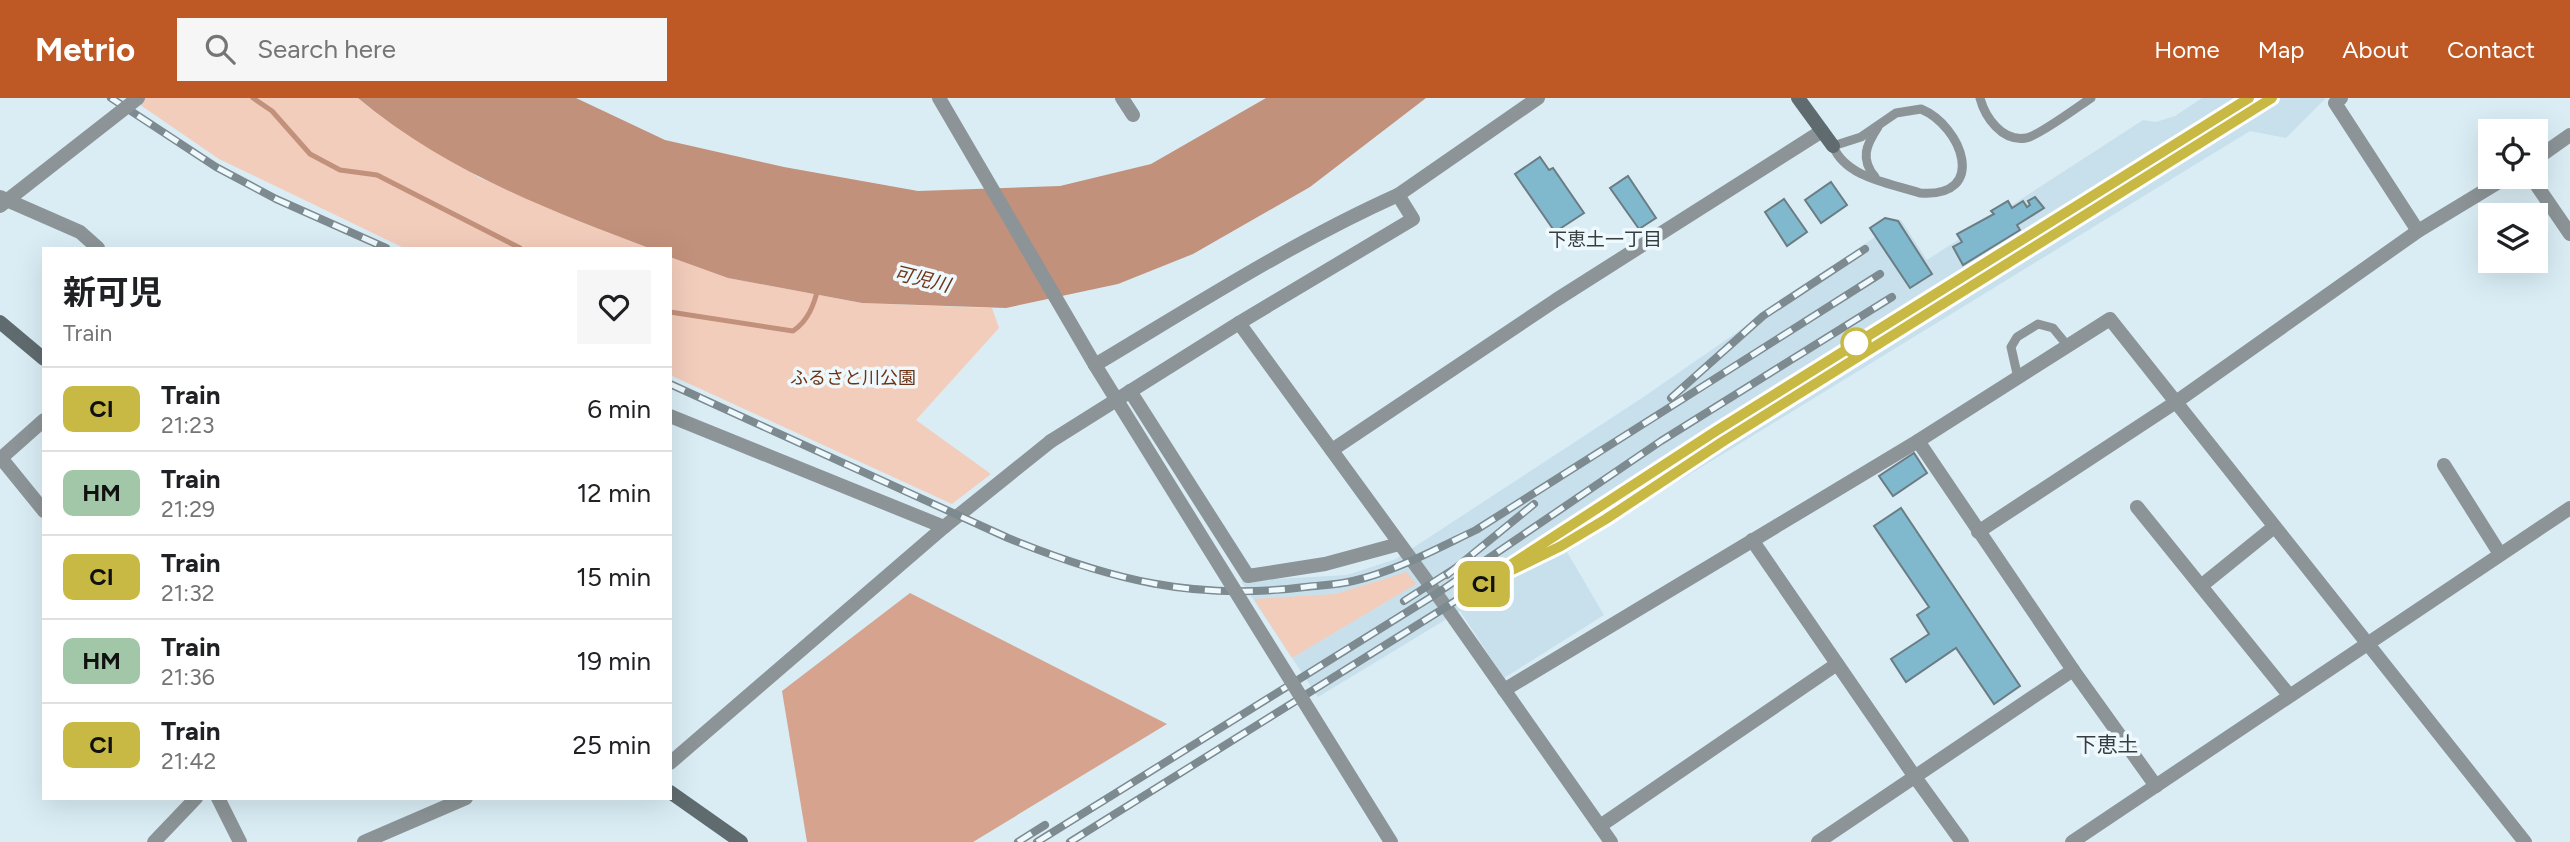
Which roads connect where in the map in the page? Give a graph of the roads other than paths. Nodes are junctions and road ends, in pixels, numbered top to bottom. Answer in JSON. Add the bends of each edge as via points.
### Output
{"nodes":[{"id":1,"x":138,"y":98,"type":"edge"},
{"id":2,"x":939,"y":98,"type":"edge"},
{"id":3,"x":1122,"y":98,"type":"edge"},
{"id":4,"x":1538,"y":98,"type":"edge"},
{"id":5,"x":1798,"y":98,"type":"edge"},
{"id":6,"x":1980,"y":98,"type":"edge"},
{"id":7,"x":2091,"y":98,"type":"edge"},
{"id":8,"x":2341,"y":98,"type":"edge"},
{"id":9,"x":1133,"y":115,"type":"dead end"},
{"id":10,"x":1881,"y":123,"type":"junction"},
{"id":11,"x":1822,"y":131,"type":"junction"},
{"id":12,"x":2570,"y":135,"type":"edge"},
{"id":13,"x":1833,"y":146,"type":"junction"},
{"id":14,"x":2548,"y":151,"type":"edge"},
{"id":15,"x":1876,"y":178,"type":"junction"},
{"id":16,"x":2488,"y":189,"type":"edge"},
{"id":17,"x":2539,"y":189,"type":"edge"},
{"id":18,"x":1398,"y":195,"type":"junction"},
{"id":19,"x":0,"y":197,"type":"edge"},
{"id":20,"x":0,"y":206,"type":"edge"},
{"id":21,"x":2418,"y":232,"type":"junction"},
{"id":22,"x":2570,"y":234,"type":"edge"},
{"id":23,"x":97,"y":247,"type":"edge"},
{"id":24,"x":0,"y":322,"type":"edge"},
{"id":25,"x":1239,"y":323,"type":"junction"},
{"id":26,"x":2067,"y":345,"type":"junction"},
{"id":27,"x":42,"y":357,"type":"edge"},
{"id":28,"x":1095,"y":365,"type":"junction"},
{"id":29,"x":2018,"y":378,"type":"junction"},
{"id":30,"x":1130,"y":391,"type":"junction"},
{"id":31,"x":2176,"y":402,"type":"junction"},
{"id":32,"x":672,"y":417,"type":"edge"},
{"id":33,"x":42,"y":423,"type":"edge"},
{"id":34,"x":1918,"y":441,"type":"junction"},
{"id":35,"x":1332,"y":450,"type":"junction"},
{"id":36,"x":1,"y":459,"type":"edge"},
{"id":37,"x":2444,"y":465,"type":"dead end"},
{"id":38,"x":2137,"y":507,"type":"dead end"},
{"id":39,"x":2570,"y":508,"type":"edge"},
{"id":40,"x":42,"y":509,"type":"edge"},
{"id":41,"x":944,"y":527,"type":"junction"},
{"id":42,"x":2274,"y":527,"type":"junction"},
{"id":43,"x":1978,"y":532,"type":"junction"},
{"id":44,"x":1752,"y":540,"type":"junction"},
{"id":45,"x":1399,"y":544,"type":"junction"},
{"id":46,"x":2500,"y":554,"type":"junction"},
{"id":47,"x":2201,"y":586,"type":"junction"},
{"id":48,"x":2366,"y":643,"type":"junction"},
{"id":49,"x":1837,"y":664,"type":"junction"},
{"id":50,"x":2073,"y":670,"type":"junction"},
{"id":51,"x":1504,"y":690,"type":"junction"},
{"id":52,"x":2289,"y":695,"type":"junction"},
{"id":53,"x":672,"y":761,"type":"edge"},
{"id":54,"x":1915,"y":777,"type":"junction"},
{"id":55,"x":2156,"y":786,"type":"junction"},
{"id":56,"x":672,"y":793,"type":"edge"},
{"id":57,"x":194,"y":800,"type":"edge"},
{"id":58,"x":219,"y":800,"type":"edge"},
{"id":59,"x":461,"y":800,"type":"edge"},
{"id":60,"x":1600,"y":826,"type":"junction"},
{"id":61,"x":154,"y":842,"type":"edge"},
{"id":62,"x":240,"y":842,"type":"edge"},
{"id":63,"x":363,"y":842,"type":"edge"},
{"id":64,"x":741,"y":842,"type":"edge"},
{"id":65,"x":1391,"y":842,"type":"edge"},
{"id":66,"x":1611,"y":842,"type":"edge"},
{"id":67,"x":1818,"y":842,"type":"edge"},
{"id":68,"x":1962,"y":842,"type":"edge"},
{"id":69,"x":2072,"y":842,"type":"edge"},
{"id":70,"x":2525,"y":842,"type":"edge"}],
"edges":[{"from":1,"to":20,"type":"street","bridge":true},
{"from":2,"to":28,"type":"street"},
{"from":3,"to":9,"type":"street"},
{"from":4,"to":18,"type":"street"},
{"from":5,"to":11,"type":"main road"},
{"from":6,"to":7,"type":"lane","via":[[1983,111],[1998,130],[2027,139]]},
{"from":8,"to":21,"type":"street","via":[[2335,103]]},
{"from":10,"to":13,"type":"lane","via":[[1861,137]]},
{"from":10,"to":15,"type":"lane","via":[[1865,154]]},
{"from":10,"to":15,"type":"lane","via":[[1906,110],[1921,108],[1931,113],[1943,121],[1964,162],[1963,174],[1955,184],[1932,194]]},
{"from":11,"to":13,"type":"main road"},
{"from":11,"to":35,"type":"street"},
{"from":12,"to":14,"type":"street"},
{"from":13,"to":15,"type":"lane","via":[[1852,169]]},
{"from":16,"to":21,"type":"street"},
{"from":17,"to":22,"type":"street"},
{"from":18,"to":25,"type":"street","via":[[1413,219]]},
{"from":18,"to":28,"type":"street","via":[[1346,218]]},
{"from":19,"to":23,"type":"street","via":[[80,232]]},
{"from":21,"to":31,"type":"street"},
{"from":24,"to":27,"type":"main road"},
{"from":25,"to":30,"type":"street"},
{"from":25,"to":35,"type":"street"},
{"from":26,"to":29,"type":"street"},
{"from":26,"to":29,"type":"lane","via":[[2053,328],[2038,324],[2017,337],[2011,347]]},
{"from":26,"to":31,"type":"street","via":[[2110,319]]},
{"from":28,"to":65,"type":"street","bridge":true},
{"from":29,"to":34,"type":"street"},
{"from":30,"to":41,"type":"street","via":[[1051,441]]},
{"from":30,"to":45,"type":"street","via":[[1248,576],[1325,564]]},
{"from":31,"to":42,"type":"street"},
{"from":31,"to":43,"type":"street"},
{"from":32,"to":41,"type":"street"},
{"from":33,"to":36,"type":"street"},
{"from":34,"to":43,"type":"street"},
{"from":34,"to":44,"type":"street"},
{"from":35,"to":45,"type":"street"},
{"from":36,"to":40,"type":"street"},
{"from":37,"to":46,"type":"street"},
{"from":38,"to":47,"type":"street"},
{"from":39,"to":46,"type":"street"},
{"from":41,"to":53,"type":"street"},
{"from":42,"to":47,"type":"street"},
{"from":42,"to":48,"type":"street"},
{"from":43,"to":50,"type":"street"},
{"from":44,"to":49,"type":"street"},
{"from":44,"to":51,"type":"street"},
{"from":45,"to":51,"type":"street"},
{"from":46,"to":48,"type":"street"},
{"from":47,"to":52,"type":"street"},
{"from":48,"to":52,"type":"street"},
{"from":48,"to":70,"type":"street"},
{"from":49,"to":54,"type":"street"},
{"from":49,"to":60,"type":"street"},
{"from":50,"to":54,"type":"street"},
{"from":50,"to":55,"type":"street"},
{"from":51,"to":60,"type":"street"},
{"from":52,"to":55,"type":"street"},
{"from":54,"to":67,"type":"street"},
{"from":54,"to":68,"type":"street"},
{"from":55,"to":69,"type":"street"},
{"from":56,"to":64,"type":"main road"},
{"from":57,"to":61,"type":"street"},
{"from":58,"to":62,"type":"street"},
{"from":59,"to":63,"type":"street"},
{"from":60,"to":66,"type":"street"}]}
